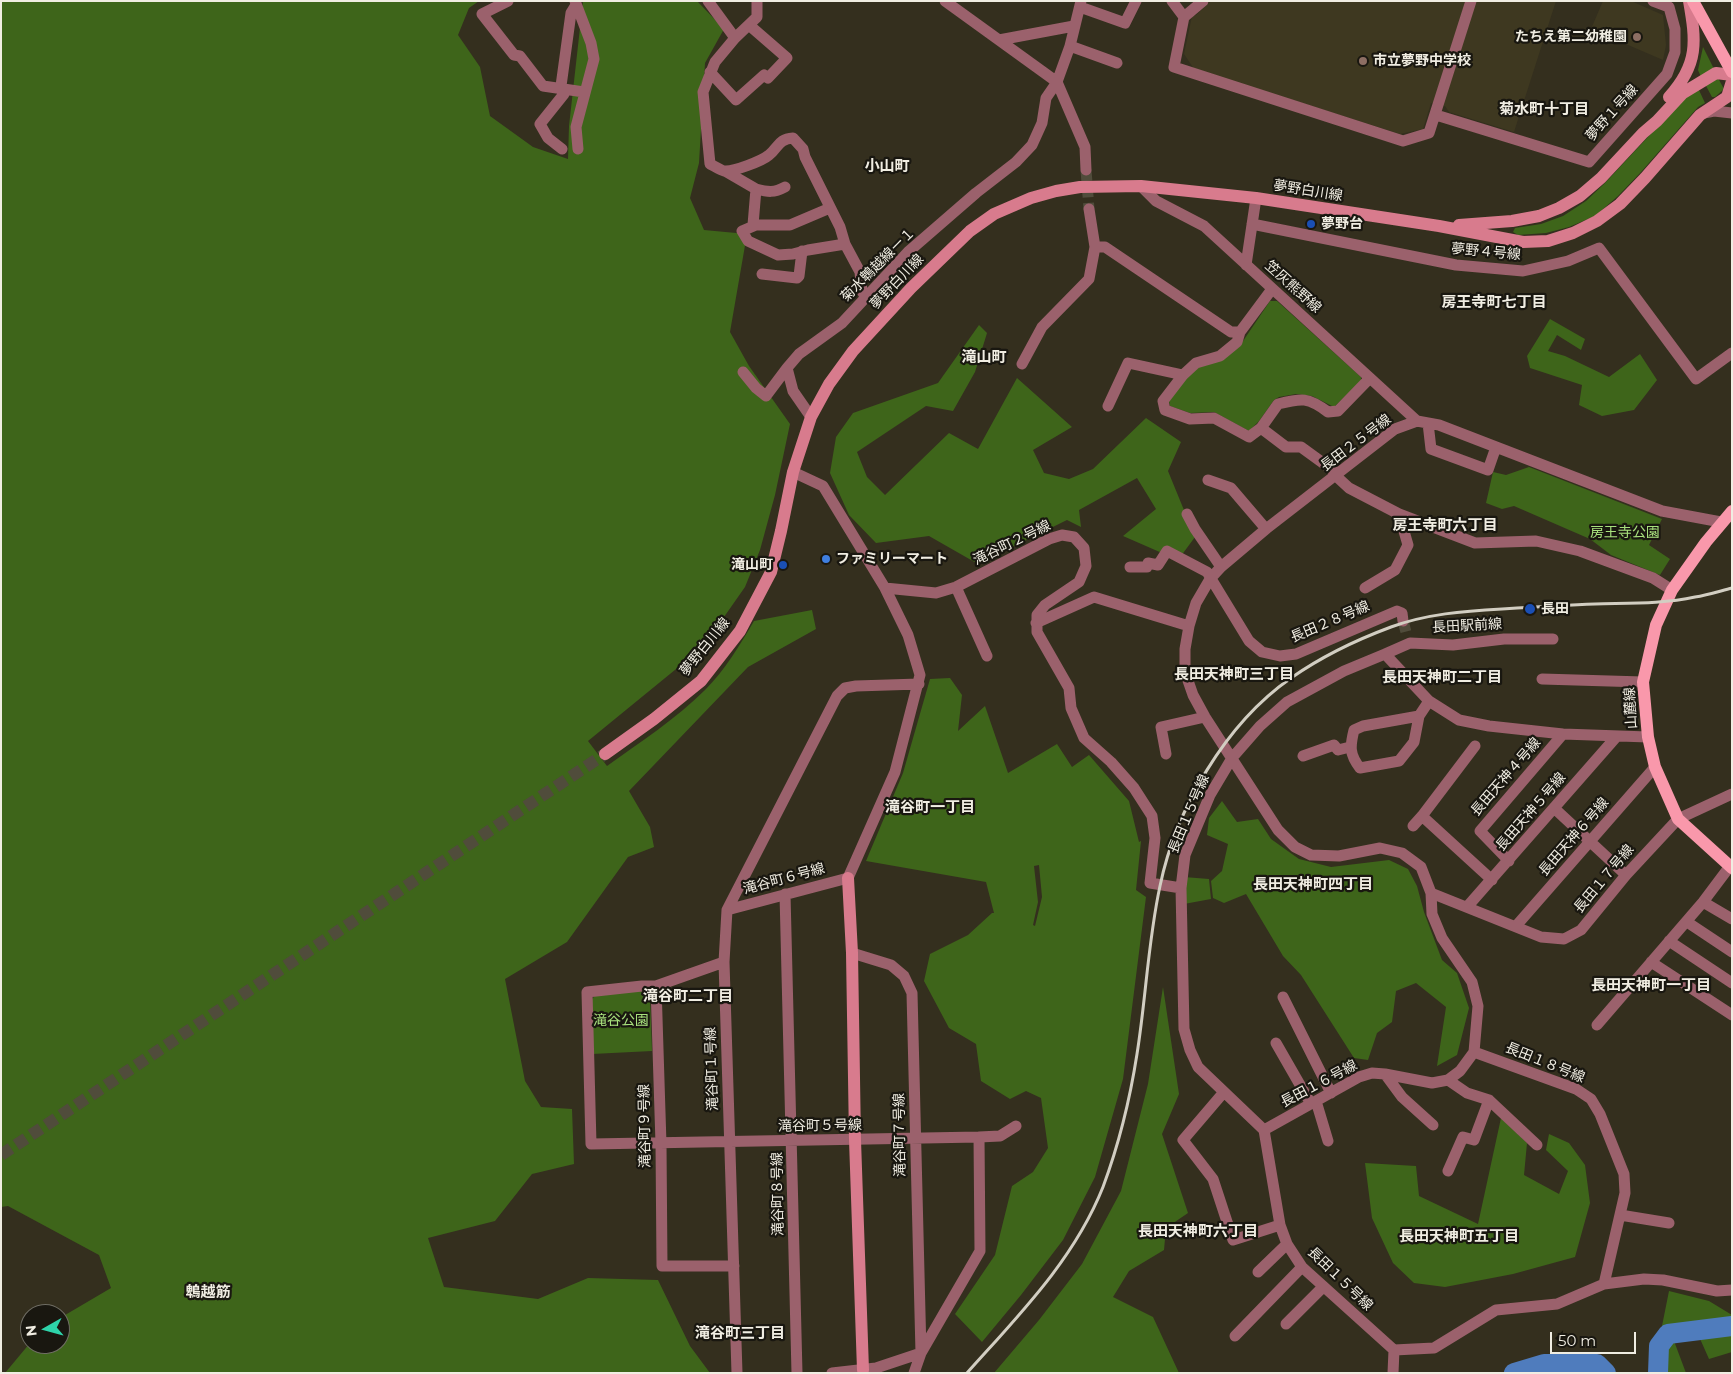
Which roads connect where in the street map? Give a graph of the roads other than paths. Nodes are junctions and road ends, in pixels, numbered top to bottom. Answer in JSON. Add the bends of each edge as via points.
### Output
{"nodes":[{"id":1,"x":508,"y":1,"type":"edge"},
{"id":2,"x":708,"y":1,"type":"edge"},
{"id":3,"x":757,"y":1,"type":"edge"},
{"id":4,"x":945,"y":1,"type":"edge"},
{"id":5,"x":1136,"y":1,"type":"edge"},
{"id":6,"x":1172,"y":1,"type":"edge"},
{"id":7,"x":1203,"y":1,"type":"edge"},
{"id":8,"x":1471,"y":1,"type":"edge"},
{"id":9,"x":1654,"y":1,"type":"edge"},
{"id":10,"x":1689,"y":1,"type":"edge"},
{"id":11,"x":1694,"y":1,"type":"edge"},
{"id":12,"x":575,"y":3,"type":"edge"},
{"id":13,"x":1081,"y":4,"type":"edge"},
{"id":14,"x":1184,"y":17,"type":"junction"},
{"id":15,"x":749,"y":25,"type":"junction"},
{"id":16,"x":1074,"y":26,"type":"junction"},
{"id":17,"x":735,"y":38,"type":"junction"},
{"id":18,"x":999,"y":40,"type":"junction"},
{"id":19,"x":1070,"y":46,"type":"junction"},
{"id":20,"x":1117,"y":63,"type":"dead end"},
{"id":21,"x":710,"y":72,"type":"junction"},
{"id":22,"x":1732,"y":73,"type":"edge"},
{"id":23,"x":1732,"y":81,"type":"edge"},
{"id":24,"x":1057,"y":82,"type":"junction"},
{"id":25,"x":563,"y":90,"type":"junction"},
{"id":26,"x":584,"y":92,"type":"junction"},
{"id":27,"x":1732,"y":113,"type":"edge"},
{"id":28,"x":1436,"y":115,"type":"junction"},
{"id":29,"x":1700,"y":115,"type":"junction"},
{"id":30,"x":1643,"y":133,"type":"junction"},
{"id":31,"x":562,"y":149,"type":"dead end"},
{"id":32,"x":578,"y":149,"type":"dead end"},
{"id":33,"x":1086,"y":170,"type":"tunnel mouth"},
{"id":34,"x":724,"y":171,"type":"junction"},
{"id":35,"x":1141,"y":186,"type":"junction"},
{"id":36,"x":785,"y":187,"type":"dead end"},
{"id":37,"x":756,"y":189,"type":"junction"},
{"id":38,"x":1256,"y":198,"type":"junction"},
{"id":39,"x":830,"y":208,"type":"junction"},
{"id":40,"x":1089,"y":209,"type":"tunnel mouth"},
{"id":41,"x":1252,"y":224,"type":"junction"},
{"id":42,"x":754,"y":225,"type":"junction"},
{"id":43,"x":1439,"y":226,"type":"junction"},
{"id":44,"x":845,"y":244,"type":"junction"},
{"id":45,"x":1096,"y":248,"type":"junction"},
{"id":46,"x":802,"y":251,"type":"junction"},
{"id":47,"x":1246,"y":265,"type":"junction"},
{"id":48,"x":762,"y":274,"type":"dead end"},
{"id":49,"x":1272,"y":289,"type":"junction"},
{"id":50,"x":866,"y":298,"type":"junction"},
{"id":51,"x":1240,"y":332,"type":"junction"},
{"id":52,"x":1732,"y":353,"type":"edge"},
{"id":53,"x":1022,"y":364,"type":"dead end"},
{"id":54,"x":787,"y":368,"type":"junction"},
{"id":55,"x":743,"y":372,"type":"dead end"},
{"id":56,"x":1183,"y":374,"type":"junction"},
{"id":57,"x":1370,"y":378,"type":"junction"},
{"id":58,"x":1108,"y":406,"type":"dead end"},
{"id":59,"x":811,"y":417,"type":"junction"},
{"id":60,"x":1423,"y":422,"type":"junction"},
{"id":61,"x":1261,"y":428,"type":"junction"},
{"id":62,"x":1496,"y":447,"type":"junction"},
{"id":63,"x":793,"y":472,"type":"junction"},
{"id":64,"x":1336,"y":476,"type":"junction"},
{"id":65,"x":1208,"y":480,"type":"dead end"},
{"id":66,"x":1732,"y":511,"type":"edge"},
{"id":67,"x":1187,"y":514,"type":"dead end"},
{"id":68,"x":1399,"y":514,"type":"junction"},
{"id":69,"x":1727,"y":523,"type":"edge"},
{"id":70,"x":1266,"y":529,"type":"junction"},
{"id":71,"x":1130,"y":567,"type":"dead end"},
{"id":72,"x":1221,"y":567,"type":"junction"},
{"id":73,"x":1210,"y":579,"type":"junction"},
{"id":74,"x":956,"y":587,"type":"junction"},
{"id":75,"x":885,"y":588,"type":"junction"},
{"id":76,"x":1365,"y":588,"type":"dead end"},
{"id":77,"x":1672,"y":590,"type":"junction"},
{"id":78,"x":1403,"y":620,"type":"dead end"},
{"id":79,"x":1036,"y":623,"type":"junction"},
{"id":80,"x":1188,"y":626,"type":"junction"},
{"id":81,"x":1553,"y":639,"type":"dead end"},
{"id":82,"x":1385,"y":654,"type":"junction"},
{"id":83,"x":987,"y":656,"type":"dead end"},
{"id":84,"x":1542,"y":679,"type":"dead end"},
{"id":85,"x":1643,"y":682,"type":"junction"},
{"id":86,"x":918,"y":684,"type":"junction"},
{"id":87,"x":1429,"y":701,"type":"junction"},
{"id":88,"x":1419,"y":716,"type":"junction"},
{"id":89,"x":1204,"y":717,"type":"junction"},
{"id":90,"x":1563,"y":734,"type":"junction"},
{"id":91,"x":1617,"y":736,"type":"junction"},
{"id":92,"x":1648,"y":737,"type":"junction"},
{"id":93,"x":1475,"y":746,"type":"dead end"},
{"id":94,"x":1350,"y":747,"type":"junction"},
{"id":95,"x":605,"y":754,"type":"tunnel mouth"},
{"id":96,"x":1166,"y":754,"type":"dead end"},
{"id":97,"x":1304,"y":756,"type":"dead end"},
{"id":98,"x":1232,"y":758,"type":"junction"},
{"id":99,"x":1655,"y":767,"type":"junction"},
{"id":100,"x":1732,"y":794,"type":"edge"},
{"id":101,"x":1554,"y":808,"type":"junction"},
{"id":102,"x":1422,"y":816,"type":"junction"},
{"id":103,"x":1678,"y":818,"type":"junction"},
{"id":104,"x":1413,"y":826,"type":"dead end"},
{"id":105,"x":1590,"y":842,"type":"junction"},
{"id":106,"x":1509,"y":861,"type":"junction"},
{"id":107,"x":1731,"y":867,"type":"edge"},
{"id":108,"x":1626,"y":875,"type":"junction"},
{"id":109,"x":848,"y":878,"type":"junction"},
{"id":110,"x":1492,"y":880,"type":"junction"},
{"id":111,"x":1181,"y":888,"type":"junction"},
{"id":112,"x":1431,"y":892,"type":"junction"},
{"id":113,"x":785,"y":894,"type":"junction"},
{"id":114,"x":1704,"y":902,"type":"junction"},
{"id":115,"x":1467,"y":907,"type":"junction"},
{"id":116,"x":727,"y":910,"type":"junction"},
{"id":117,"x":1732,"y":919,"type":"edge"},
{"id":118,"x":1686,"y":922,"type":"junction"},
{"id":119,"x":1516,"y":926,"type":"junction"},
{"id":120,"x":1669,"y":941,"type":"junction"},
{"id":121,"x":1732,"y":952,"type":"edge"},
{"id":122,"x":852,"y":953,"type":"junction"},
{"id":123,"x":724,"y":962,"type":"junction"},
{"id":124,"x":1651,"y":962,"type":"junction"},
{"id":125,"x":1732,"y":984,"type":"edge"},
{"id":126,"x":656,"y":986,"type":"junction"},
{"id":127,"x":1283,"y":997,"type":"dead end"},
{"id":128,"x":1732,"y":1015,"type":"edge"},
{"id":129,"x":1597,"y":1025,"type":"dead end"},
{"id":130,"x":1276,"y":1043,"type":"dead end"},
{"id":131,"x":1474,"y":1052,"type":"junction"},
{"id":132,"x":1385,"y":1074,"type":"junction"},
{"id":133,"x":1448,"y":1080,"type":"junction"},
{"id":134,"x":1224,"y":1092,"type":"junction"},
{"id":135,"x":1331,"y":1093,"type":"junction"},
{"id":136,"x":1489,"y":1100,"type":"junction"},
{"id":137,"x":1314,"y":1102,"type":"junction"},
{"id":138,"x":1433,"y":1125,"type":"dead end"},
{"id":139,"x":1016,"y":1126,"type":"dead end"},
{"id":140,"x":1264,"y":1130,"type":"junction"},
{"id":141,"x":979,"y":1137,"type":"junction"},
{"id":142,"x":915,"y":1139,"type":"junction"},
{"id":143,"x":855,"y":1140,"type":"junction"},
{"id":144,"x":1328,"y":1141,"type":"dead end"},
{"id":145,"x":792,"y":1142,"type":"junction"},
{"id":146,"x":730,"y":1143,"type":"junction"},
{"id":147,"x":660,"y":1144,"type":"junction"},
{"id":148,"x":1537,"y":1146,"type":"dead end"},
{"id":149,"x":1448,"y":1171,"type":"dead end"},
{"id":150,"x":1620,"y":1215,"type":"junction"},
{"id":151,"x":1669,"y":1223,"type":"dead end"},
{"id":152,"x":1280,"y":1225,"type":"junction"},
{"id":153,"x":1288,"y":1244,"type":"junction"},
{"id":154,"x":734,"y":1266,"type":"junction"},
{"id":155,"x":1302,"y":1267,"type":"junction"},
{"id":156,"x":1258,"y":1272,"type":"dead end"},
{"id":157,"x":1604,"y":1284,"type":"junction"},
{"id":158,"x":1323,"y":1287,"type":"junction"},
{"id":159,"x":1732,"y":1290,"type":"edge"},
{"id":160,"x":1286,"y":1324,"type":"dead end"},
{"id":161,"x":1235,"y":1336,"type":"dead end"},
{"id":162,"x":1394,"y":1350,"type":"junction"},
{"id":163,"x":920,"y":1353,"type":"junction"},
{"id":164,"x":862,"y":1370,"type":"junction"},
{"id":165,"x":737,"y":1373,"type":"edge"},
{"id":166,"x":796,"y":1373,"type":"edge"},
{"id":167,"x":832,"y":1373,"type":"edge"},
{"id":168,"x":914,"y":1373,"type":"edge"},
{"id":169,"x":1393,"y":1373,"type":"edge"}],
"edges":[{"from":1,"to":25,"type":"street","via":[[482,14],[543,86]]},
{"from":2,"to":17,"type":"street"},
{"from":3,"to":15,"type":"street","via":[[757,17]]},
{"from":4,"to":18,"type":"street"},
{"from":5,"to":13,"type":"street","via":[[1125,23]]},
{"from":6,"to":14,"type":"street"},
{"from":7,"to":14,"type":"street"},
{"from":8,"to":28,"type":"street"},
{"from":9,"to":28,"type":"street","name":"夢野１号線","via":[[1670,7],[1675,29],[1675,52],[1667,74],[1589,162]]},
{"from":10,"to":30,"type":"street","name":"夢野白川線","via":[[1695,35],[1687,73],[1649,120]]},
{"from":11,"to":22,"type":"main road"},
{"from":12,"to":25,"type":"street","via":[[561,86]]},
{"from":12,"to":26,"type":"street","via":[[594,59]]},
{"from":13,"to":16,"type":"street"},
{"from":14,"to":28,"type":"street","via":[[1174,67],[1403,140],[1429,133]]},
{"from":15,"to":17,"type":"street"},
{"from":15,"to":21,"type":"street","via":[[787,58],[768,78],[764,75],[736,100]]},
{"from":16,"to":18,"type":"street"},
{"from":16,"to":19,"type":"street"},
{"from":17,"to":21,"type":"street"},
{"from":18,"to":24,"type":"street"},
{"from":19,"to":20,"type":"street"},
{"from":19,"to":24,"type":"street"},
{"from":21,"to":34,"type":"street","via":[[703,92],[710,164]]},
{"from":22,"to":30,"type":"street","name":"夢野白川線","via":[[1716,73],[1683,92]]},
{"from":23,"to":29,"type":"street","name":"夢野白川線","via":[[1728,97]]},
{"from":24,"to":33,"type":"street","via":[[1085,147]]},
{"from":24,"to":50,"type":"street","name":"菊水鵯越線ー１","via":[[1046,98],[1042,123],[1032,146],[908,252]]},
{"from":25,"to":26,"type":"street"},
{"from":25,"to":31,"type":"street","via":[[564,94],[540,124],[548,138]]},
{"from":26,"to":32,"type":"street","via":[[576,127]]},
{"from":27,"to":29,"type":"street","via":[[1714,111]]},
{"from":29,"to":43,"type":"street","name":"夢野白川線","via":[[1620,204],[1573,233],[1548,241],[1523,242]]},
{"from":30,"to":43,"type":"street","name":"夢野白川線","via":[[1601,178],[1559,208],[1512,221]]},
{"from":34,"to":37,"type":"street"},
{"from":34,"to":39,"type":"street","via":[[755,163],[770,155],[786,138],[793,138],[803,149]]},
{"from":35,"to":38,"type":"street","name":"夢野白川線"},
{"from":35,"to":47,"type":"street","name":"笠灰熊野線","via":[[1156,201],[1204,226]]},
{"from":35,"to":59,"type":"street","name":"夢野白川線","via":[[1080,187],[1056,191],[994,214],[970,231],[924,275],[852,351]]},
{"from":36,"to":37,"type":"street","via":[[776,192]]},
{"from":37,"to":42,"type":"street"},
{"from":38,"to":41,"type":"street"},
{"from":38,"to":43,"type":"street","name":"夢野白川線"},
{"from":39,"to":42,"type":"street","via":[[790,226]]},
{"from":39,"to":44,"type":"street"},
{"from":40,"to":45,"type":"street"},
{"from":41,"to":47,"type":"street"},
{"from":41,"to":52,"type":"street","name":"夢野４号線","via":[[1456,265],[1523,271],[1568,261],[1599,248],[1696,379]]},
{"from":42,"to":46,"type":"street","via":[[742,231],[748,240],[778,255]]},
{"from":44,"to":46,"type":"street"},
{"from":44,"to":50,"type":"street","via":[[860,272],[862,292]]},
{"from":45,"to":51,"type":"street","via":[[1105,247],[1231,332]]},
{"from":45,"to":53,"type":"street","via":[[1089,279],[1042,327]]},
{"from":46,"to":48,"type":"street","via":[[797,278]]},
{"from":47,"to":49,"type":"street","name":"笠灰熊野線"},
{"from":49,"to":51,"type":"street"},
{"from":49,"to":57,"type":"street","name":"笠灰熊野線"},
{"from":50,"to":54,"type":"street","name":"菊水鵯越線ー１","via":[[842,323],[799,354]]},
{"from":51,"to":56,"type":"street","via":[[1237,342],[1220,356],[1196,362]]},
{"from":54,"to":55,"type":"street","name":"菊水鵯越線ー１","via":[[766,396]]},
{"from":54,"to":59,"type":"street","via":[[793,391]]},
{"from":56,"to":58,"type":"street","via":[[1128,363]]},
{"from":56,"to":61,"type":"street","via":[[1163,401],[1165,410],[1190,419],[1214,418],[1249,437]]},
{"from":57,"to":60,"type":"street","name":"笠灰熊野線"},
{"from":57,"to":61,"type":"street","via":[[1338,411],[1328,412],[1313,401],[1296,399],[1278,404]]},
{"from":59,"to":63,"type":"street","name":"夢野白川線"},
{"from":60,"to":62,"type":"street"},
{"from":60,"to":62,"type":"street","via":[[1431,449],[1488,470]]},
{"from":60,"to":64,"type":"street","name":"長田２５号線","via":[[1395,429]]},
{"from":61,"to":64,"type":"street","via":[[1286,447],[1302,446]]},
{"from":62,"to":69,"type":"street","via":[[1662,511]]},
{"from":63,"to":75,"type":"street","via":[[823,486]]},
{"from":63,"to":95,"type":"street","name":"夢野白川線","via":[[771,572],[740,631],[700,681]]},
{"from":64,"to":68,"type":"street","via":[[1349,488]]},
{"from":64,"to":70,"type":"street","name":"長田２５号線"},
{"from":65,"to":70,"type":"street","via":[[1231,488]]},
{"from":66,"to":69,"type":"main road","name":"山麓線"},
{"from":67,"to":72,"type":"street"},
{"from":68,"to":76,"type":"street","via":[[1408,545],[1395,570]]},
{"from":68,"to":77,"type":"street","via":[[1475,543],[1536,541],[1580,551],[1653,578]]},
{"from":69,"to":77,"type":"main road","name":"山麓線"},
{"from":70,"to":72,"type":"street","name":"長田２５号線"},
{"from":71,"to":73,"type":"street","via":[[1147,567],[1148,563],[1158,565],[1167,551],[1207,572]]},
{"from":72,"to":73,"type":"street","name":"長田２５号線"},
{"from":73,"to":78,"type":"street","name":"長田２８号線","via":[[1249,641],[1262,652],[1280,656],[1296,654],[1397,611],[1402,613]]},
{"from":73,"to":80,"type":"street","name":"長田２５号線","via":[[1196,603]]},
{"from":74,"to":75,"type":"street","name":"滝谷町２号線","via":[[936,593]]},
{"from":74,"to":79,"type":"street","name":"滝谷町２号線","via":[[1049,539],[1062,535],[1074,537],[1084,548],[1086,566],[1079,582],[1045,605],[1037,615]]},
{"from":74,"to":83,"type":"street"},
{"from":75,"to":86,"type":"street","via":[[908,635],[920,675]]},
{"from":77,"to":85,"type":"main road","name":"山麓線","via":[[1656,625]]},
{"from":79,"to":80,"type":"street","via":[[1094,597]]},
{"from":79,"to":111,"type":"street","via":[[1036,632],[1069,688],[1071,708],[1084,738],[1134,788],[1152,816],[1155,838],[1150,883]]},
{"from":80,"to":89,"type":"street","name":"長田２５号線","via":[[1185,672]]},
{"from":81,"to":82,"type":"street","name":"長田駅前線","via":[[1504,639],[1453,645],[1408,638]]},
{"from":82,"to":87,"type":"street"},
{"from":82,"to":98,"type":"street","name":"長田１５号線","via":[[1344,671],[1287,702]]},
{"from":84,"to":85,"type":"street"},
{"from":85,"to":92,"type":"main road","name":"山麓線"},
{"from":86,"to":109,"type":"street","via":[[896,772]]},
{"from":86,"to":116,"type":"street","name":"滝谷町１号線","via":[[856,686],[845,688],[837,696]]},
{"from":87,"to":88,"type":"street"},
{"from":87,"to":90,"type":"street","via":[[1459,720]]},
{"from":88,"to":94,"type":"street","via":[[1354,730]]},
{"from":88,"to":94,"type":"street","via":[[1414,742],[1399,761],[1360,768],[1354,762]]},
{"from":89,"to":96,"type":"street","via":[[1161,727]]},
{"from":89,"to":98,"type":"street","name":"長田２５号線"},
{"from":90,"to":91,"type":"street"},
{"from":90,"to":106,"type":"street","name":"長田天神４号線","via":[[1480,831]]},
{"from":91,"to":92,"type":"street"},
{"from":91,"to":101,"type":"street","name":"長田天神５号線"},
{"from":92,"to":99,"type":"main road","name":"山麓線"},
{"from":93,"to":102,"type":"street"},
{"from":94,"to":97,"type":"street","via":[[1338,750],[1334,746]]},
{"from":98,"to":111,"type":"street","name":"長田１５号線","via":[[1210,795],[1185,855]]},
{"from":98,"to":112,"type":"street","via":[[1278,830],[1295,847],[1311,855],[1340,856],[1380,848],[1402,853],[1421,866]]},
{"from":99,"to":103,"type":"main road","name":"山麓線"},
{"from":99,"to":105,"type":"street","name":"長田天神６号線"},
{"from":100,"to":103,"type":"street"},
{"from":101,"to":105,"type":"street"},
{"from":101,"to":106,"type":"street","name":"長田天神５号線"},
{"from":102,"to":104,"type":"street"},
{"from":102,"to":110,"type":"street"},
{"from":103,"to":107,"type":"main road","name":"山麓線"},
{"from":103,"to":108,"type":"street","name":"長田１７号線"},
{"from":105,"to":108,"type":"street"},
{"from":105,"to":119,"type":"street","name":"長田天神６号線"},
{"from":106,"to":110,"type":"street","name":"長田天神５号線"},
{"from":107,"to":114,"type":"street"},
{"from":108,"to":119,"type":"street","name":"長田１７号線","via":[[1582,930],[1564,939],[1541,937]]},
{"from":109,"to":113,"type":"street","name":"滝谷町６号線"},
{"from":109,"to":122,"type":"street"},
{"from":110,"to":115,"type":"street","name":"長田天神５号線"},
{"from":111,"to":134,"type":"street","name":"長田１５号線","via":[[1184,1029],[1198,1067]]},
{"from":112,"to":115,"type":"street","name":"長田１７号線"},
{"from":112,"to":131,"type":"street","via":[[1432,914],[1442,938],[1472,982],[1478,1006]]},
{"from":113,"to":116,"type":"street","name":"滝谷町６号線"},
{"from":113,"to":145,"type":"street","name":"滝谷町８号線"},
{"from":114,"to":117,"type":"street"},
{"from":114,"to":118,"type":"street"},
{"from":115,"to":119,"type":"street","name":"長田１７号線"},
{"from":116,"to":123,"type":"street","name":"滝谷町１号線"},
{"from":118,"to":120,"type":"street"},
{"from":118,"to":121,"type":"street"},
{"from":120,"to":124,"type":"street"},
{"from":120,"to":125,"type":"street"},
{"from":122,"to":142,"type":"street","name":"滝谷町７号線","via":[[891,965],[904,976],[912,993]]},
{"from":122,"to":143,"type":"street"},
{"from":123,"to":126,"type":"street"},
{"from":123,"to":146,"type":"street","name":"滝谷町１号線"},
{"from":124,"to":128,"type":"street"},
{"from":124,"to":129,"type":"street"},
{"from":126,"to":147,"type":"street","name":"滝谷町９号線"},
{"from":126,"to":147,"type":"street","name":"滝谷町５号線","via":[[587,992],[591,1144]]},
{"from":127,"to":135,"type":"street"},
{"from":130,"to":137,"type":"street"},
{"from":131,"to":133,"type":"street"},
{"from":131,"to":150,"type":"street","name":"長田１８号線","via":[[1576,1089],[1591,1099],[1624,1174],[1625,1193]]},
{"from":132,"to":133,"type":"street","name":"長田１６号線","via":[[1432,1083]]},
{"from":132,"to":135,"type":"street","name":"長田１６号線","via":[[1359,1077]]},
{"from":132,"to":138,"type":"street","via":[[1402,1097]]},
{"from":133,"to":136,"type":"street","via":[[1467,1093]]},
{"from":134,"to":140,"type":"street","name":"長田１５号線"},
{"from":134,"to":152,"type":"street","via":[[1183,1140],[1213,1179],[1234,1240]]},
{"from":135,"to":137,"type":"street","name":"長田１６号線"},
{"from":136,"to":148,"type":"street"},
{"from":136,"to":149,"type":"street","via":[[1474,1140],[1463,1137]]},
{"from":137,"to":140,"type":"street","name":"長田１６号線"},
{"from":137,"to":144,"type":"street"},
{"from":139,"to":141,"type":"street","name":"滝谷町５号線","via":[[1000,1136]]},
{"from":140,"to":152,"type":"street","name":"長田１５号線"},
{"from":141,"to":142,"type":"street","name":"滝谷町５号線"},
{"from":141,"to":163,"type":"street","via":[[980,1251]]},
{"from":142,"to":143,"type":"street","name":"滝谷町５号線"},
{"from":142,"to":163,"type":"street","name":"滝谷町７号線"},
{"from":143,"to":145,"type":"street","name":"滝谷町５号線"},
{"from":143,"to":164,"type":"street"},
{"from":145,"to":146,"type":"street","name":"滝谷町５号線"},
{"from":145,"to":166,"type":"street","name":"滝谷町８号線"},
{"from":146,"to":147,"type":"street","name":"滝谷町５号線"},
{"from":146,"to":154,"type":"street","name":"滝谷町１号線"},
{"from":147,"to":154,"type":"street","name":"滝谷町９号線","via":[[662,1266]]},
{"from":150,"to":151,"type":"street"},
{"from":150,"to":157,"type":"street","name":"長田１８号線"},
{"from":152,"to":153,"type":"street","name":"長田１５号線"},
{"from":153,"to":155,"type":"street","name":"長田１５号線"},
{"from":153,"to":156,"type":"street"},
{"from":154,"to":165,"type":"street","name":"滝谷町１号線"},
{"from":155,"to":158,"type":"street","name":"長田１５号線"},
{"from":155,"to":161,"type":"street"},
{"from":157,"to":159,"type":"street","via":[[1644,1279],[1717,1292]]},
{"from":157,"to":162,"type":"street","via":[[1557,1304],[1496,1310],[1434,1348]]},
{"from":158,"to":160,"type":"street"},
{"from":158,"to":162,"type":"street","name":"長田１５号線"},
{"from":162,"to":169,"type":"street"},
{"from":163,"to":164,"type":"street"},
{"from":163,"to":168,"type":"street"},
{"from":164,"to":167,"type":"street"}]}
